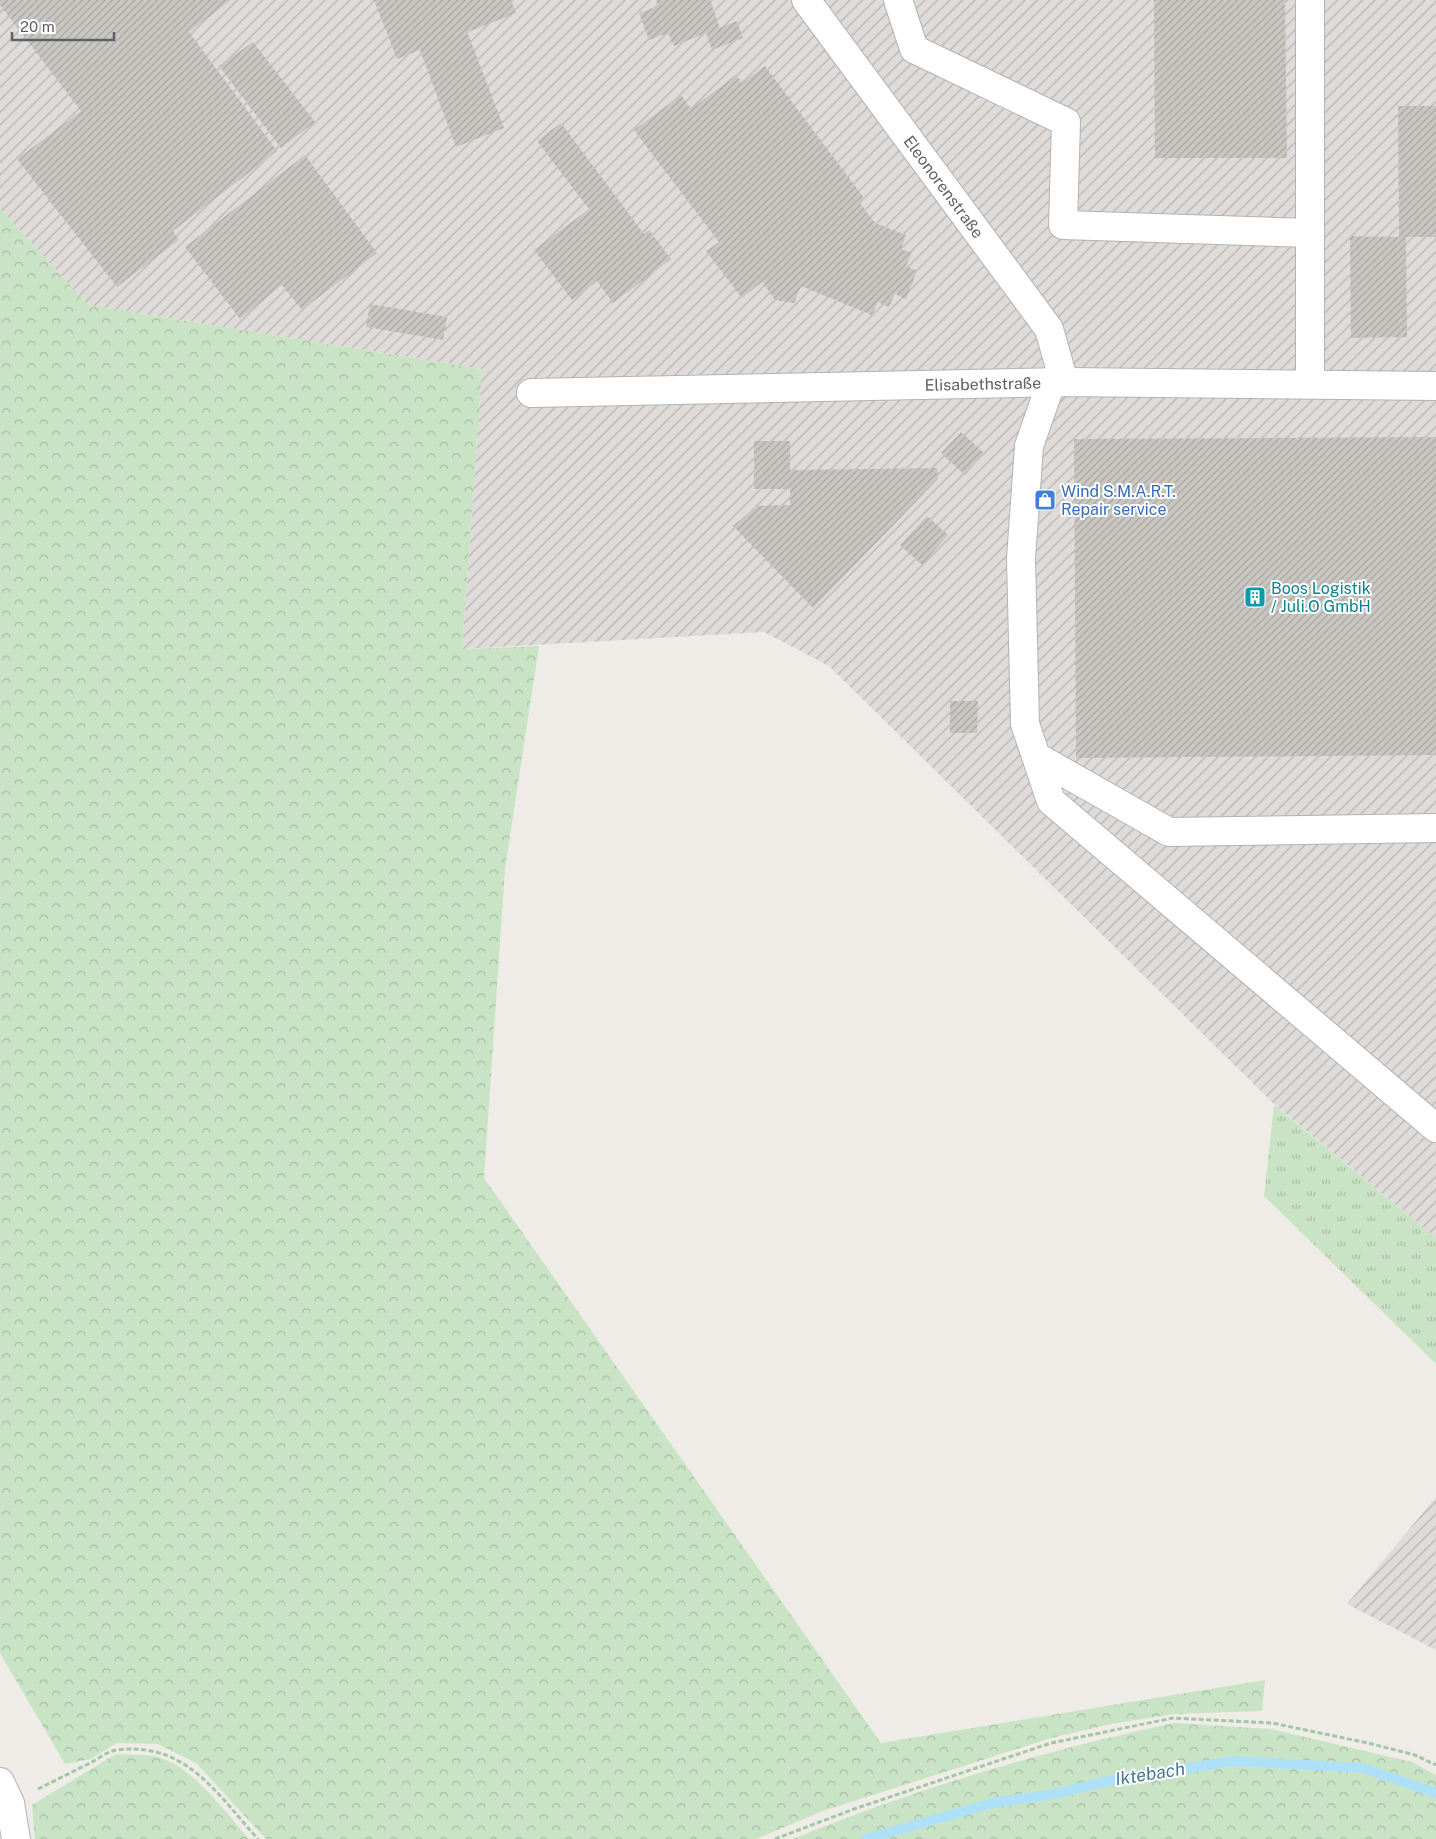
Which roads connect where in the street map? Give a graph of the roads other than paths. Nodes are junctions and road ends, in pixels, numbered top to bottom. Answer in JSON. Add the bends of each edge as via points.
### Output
{"nodes":[{"id":1,"x":806,"y":0,"type":"edge"},
{"id":2,"x":898,"y":0,"type":"edge"},
{"id":3,"x":1310,"y":0,"type":"edge"},
{"id":4,"x":1310,"y":233,"type":"junction"},
{"id":5,"x":1058,"y":382,"type":"junction"},
{"id":6,"x":1310,"y":384,"type":"junction"},
{"id":7,"x":1436,"y":386,"type":"edge"},
{"id":8,"x":531,"y":393,"type":"dead end"},
{"id":9,"x":1037,"y":757,"type":"junction"},
{"id":10,"x":1436,"y":828,"type":"edge"},
{"id":11,"x":1436,"y":1128,"type":"edge"},
{"id":12,"x":5,"y":1792,"type":"edge"},
{"id":13,"x":16,"y":1839,"type":"edge"}],
"edges":[{"from":1,"to":5,"type":"street","name":"Eleonorenstraße","via":[[1049,328]]},
{"from":2,"to":4,"type":"street","via":[[914,49],[1066,122],[1063,224]]},
{"from":3,"to":4,"type":"street"},
{"from":4,"to":6,"type":"street"},
{"from":5,"to":6,"type":"street","name":"Elisabethstraße"},
{"from":5,"to":8,"type":"street","name":"Elisabethstraße"},
{"from":5,"to":9,"type":"street","via":[[1029,446],[1021,559],[1025,724]]},
{"from":6,"to":7,"type":"street","name":"Elisabethstraße"},
{"from":9,"to":10,"type":"street","via":[[1169,832]]},
{"from":9,"to":11,"type":"street","via":[[1050,801]]},
{"from":12,"to":13,"type":"street"}]}
